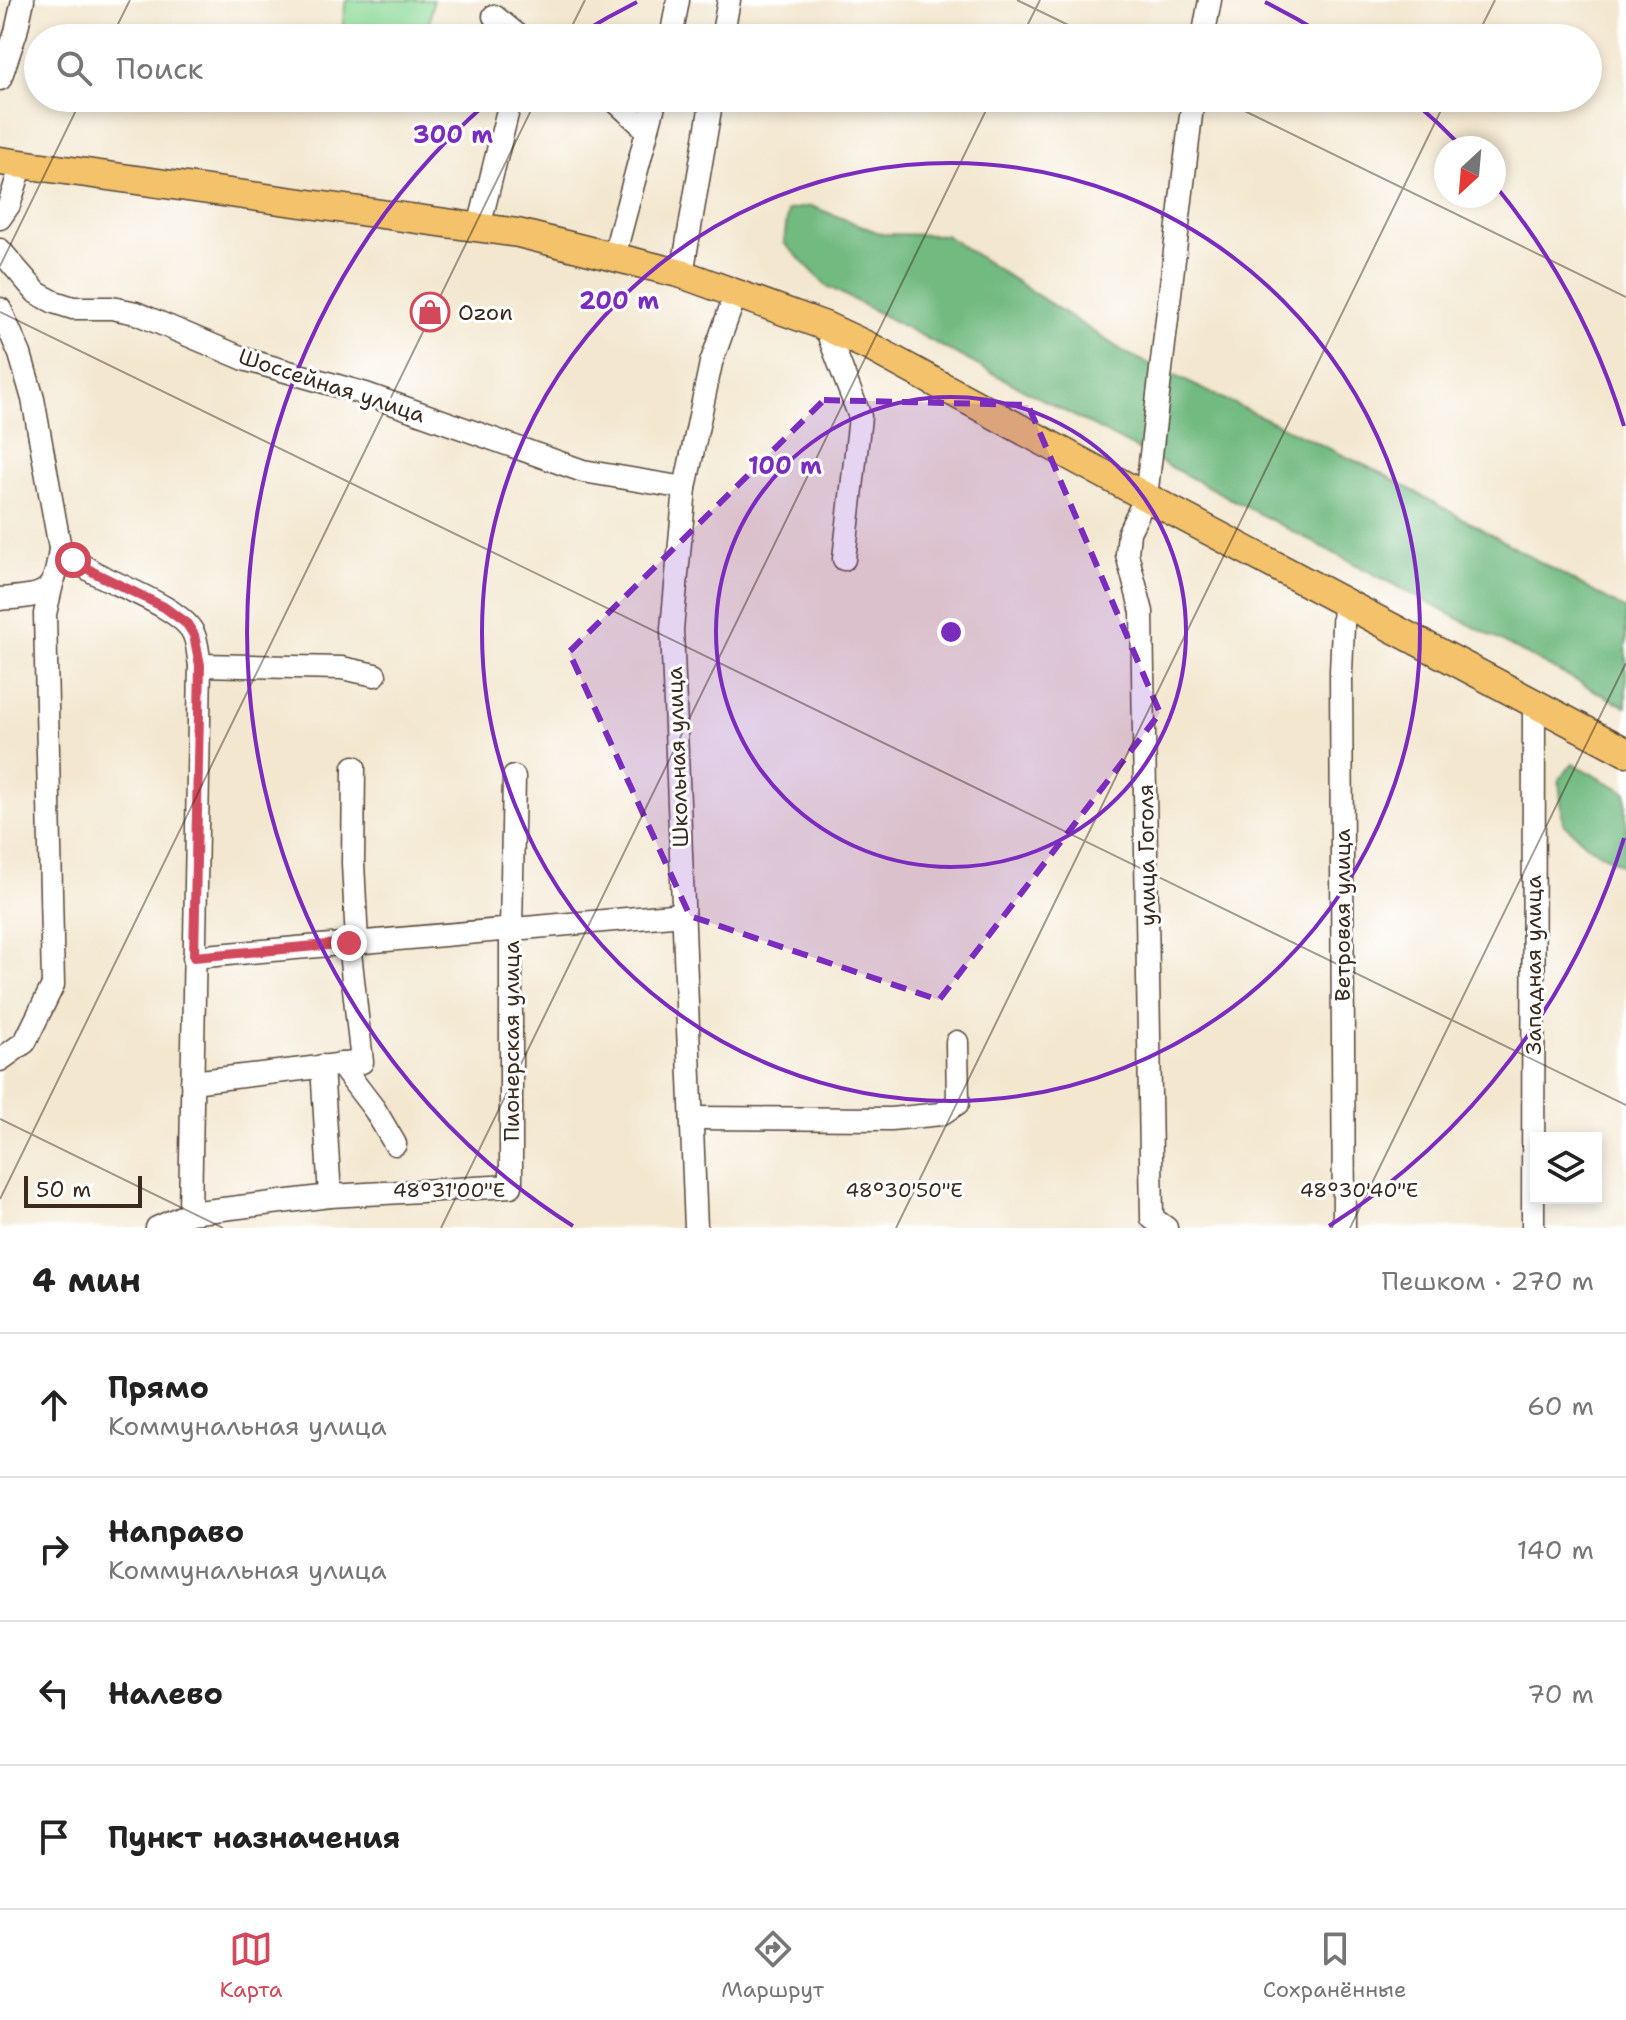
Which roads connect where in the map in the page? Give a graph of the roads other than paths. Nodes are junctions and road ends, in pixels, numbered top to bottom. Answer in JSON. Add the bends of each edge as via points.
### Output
{"nodes":[{"id":1,"x":23,"y":0,"type":"edge"},
{"id":2,"x":678,"y":0,"type":"edge"},
{"id":3,"x":729,"y":0,"type":"edge"},
{"id":4,"x":1210,"y":0,"type":"edge"},
{"id":5,"x":494,"y":16,"type":"dead end"},
{"id":6,"x":504,"y":24,"type":"edge"},
{"id":7,"x":674,"y":24,"type":"edge"},
{"id":8,"x":725,"y":24,"type":"edge"},
{"id":9,"x":1206,"y":24,"type":"edge"},
{"id":10,"x":0,"y":79,"type":"edge"},
{"id":11,"x":508,"y":112,"type":"edge"},
{"id":12,"x":627,"y":112,"type":"edge"},
{"id":13,"x":652,"y":112,"type":"edge"},
{"id":14,"x":710,"y":112,"type":"edge"},
{"id":15,"x":1191,"y":112,"type":"edge"},
{"id":16,"x":647,"y":130,"type":"junction"},
{"id":17,"x":11,"y":162,"type":"edge"},
{"id":18,"x":0,"y":218,"type":"edge"},
{"id":19,"x":479,"y":227,"type":"junction"},
{"id":20,"x":0,"y":250,"type":"edge"},
{"id":21,"x":614,"y":256,"type":"junction"},
{"id":22,"x":682,"y":274,"type":"junction"},
{"id":23,"x":736,"y":293,"type":"junction"},
{"id":24,"x":0,"y":309,"type":"edge"},
{"id":25,"x":825,"y":326,"type":"junction"},
{"id":26,"x":685,"y":488,"type":"junction"},
{"id":27,"x":1146,"y":497,"type":"junction"},
{"id":28,"x":60,"y":548,"type":"junction"},
{"id":29,"x":844,"y":559,"type":"dead end"},
{"id":30,"x":52,"y":584,"type":"junction"},
{"id":31,"x":0,"y":599,"type":"edge"},
{"id":32,"x":1344,"y":602,"type":"junction"},
{"id":33,"x":200,"y":665,"type":"junction"},
{"id":34,"x":375,"y":675,"type":"dead end"},
{"id":35,"x":1534,"y":703,"type":"junction"},
{"id":36,"x":1626,"y":752,"type":"edge"},
{"id":37,"x":354,"y":767,"type":"dead end"},
{"id":38,"x":514,"y":777,"type":"dead end"},
{"id":39,"x":683,"y":914,"type":"junction"},
{"id":40,"x":511,"y":929,"type":"junction"},
{"id":41,"x":353,"y":943,"type":"junction"},
{"id":42,"x":194,"y":957,"type":"junction"},
{"id":43,"x":957,"y":1042,"type":"dead end"},
{"id":44,"x":0,"y":1060,"type":"edge"},
{"id":45,"x":331,"y":1065,"type":"junction"},
{"id":46,"x":192,"y":1082,"type":"junction"},
{"id":47,"x":692,"y":1118,"type":"junction"},
{"id":48,"x":395,"y":1144,"type":"dead end"},
{"id":49,"x":330,"y":1196,"type":"junction"},
{"id":50,"x":190,"y":1213,"type":"junction"},
{"id":51,"x":1159,"y":1223,"type":"edge"},
{"id":52,"x":157,"y":1228,"type":"edge"},
{"id":53,"x":696,"y":1228,"type":"edge"},
{"id":54,"x":1344,"y":1228,"type":"edge"},
{"id":55,"x":1533,"y":1228,"type":"edge"}],
"edges":[{"from":1,"to":10,"type":"street"},
{"from":2,"to":7,"type":"street"},
{"from":3,"to":8,"type":"street"},
{"from":4,"to":9,"type":"street"},
{"from":5,"to":6,"type":"street"},
{"from":11,"to":19,"type":"street"},
{"from":12,"to":16,"type":"street"},
{"from":13,"to":16,"type":"street"},
{"from":14,"to":22,"type":"street"},
{"from":15,"to":27,"type":"street","name":"улица Гоголя"},
{"from":16,"to":21,"type":"street"},
{"from":17,"to":18,"type":"street","via":[[9,205]]},
{"from":17,"to":19,"type":"main road"},
{"from":19,"to":21,"type":"main road"},
{"from":20,"to":26,"type":"street","name":"Шоссейная улица","via":[[37,293],[54,302],[136,313],[247,360],[366,394],[583,471]]},
{"from":21,"to":22,"type":"main road"},
{"from":22,"to":23,"type":"main road"},
{"from":23,"to":25,"type":"main road"},
{"from":23,"to":26,"type":"street","name":"Школьная улица","via":[[711,363]]},
{"from":24,"to":28,"type":"street","via":[[33,399]]},
{"from":25,"to":27,"type":"main road"},
{"from":25,"to":29,"type":"street","via":[[860,417]]},
{"from":26,"to":39,"type":"street","name":"Школьная улица","via":[[672,629]]},
{"from":27,"to":32,"type":"main road"},
{"from":27,"to":51,"type":"street","name":"улица Гоголя","via":[[1129,532],[1127,554],[1142,612]]},
{"from":28,"to":30,"type":"street"},
{"from":28,"to":33,"type":"street","via":[[187,624]]},
{"from":30,"to":31,"type":"street","via":[[33,596]]},
{"from":30,"to":44,"type":"street","via":[[45,614],[53,985],[25,1042]]},
{"from":32,"to":35,"type":"main road"},
{"from":32,"to":54,"type":"street","name":"Ветровая улица"},
{"from":33,"to":34,"type":"street","via":[[342,668]]},
{"from":33,"to":42,"type":"street"},
{"from":35,"to":36,"type":"main road"},
{"from":35,"to":55,"type":"street","name":"Западная улица"},
{"from":37,"to":41,"type":"street"},
{"from":38,"to":40,"type":"street","name":"Пионерская улица"},
{"from":39,"to":40,"type":"street"},
{"from":39,"to":47,"type":"street","name":"Школьная улица"},
{"from":40,"to":41,"type":"street"},
{"from":40,"to":49,"type":"street","name":"Пионерская улица","via":[[511,1186]]},
{"from":41,"to":42,"type":"street"},
{"from":41,"to":45,"type":"street","via":[[362,1062]]},
{"from":42,"to":46,"type":"street"},
{"from":43,"to":47,"type":"street","via":[[958,1103],[941,1114],[891,1119]]},
{"from":45,"to":46,"type":"street"},
{"from":45,"to":48,"type":"street","via":[[375,1110]]},
{"from":45,"to":49,"type":"street"},
{"from":46,"to":50,"type":"street"},
{"from":47,"to":53,"type":"street","name":"Школьная улица"},
{"from":49,"to":50,"type":"street","name":"Пионерская улица"},
{"from":50,"to":52,"type":"street","name":"Пионерская улица"}]}
